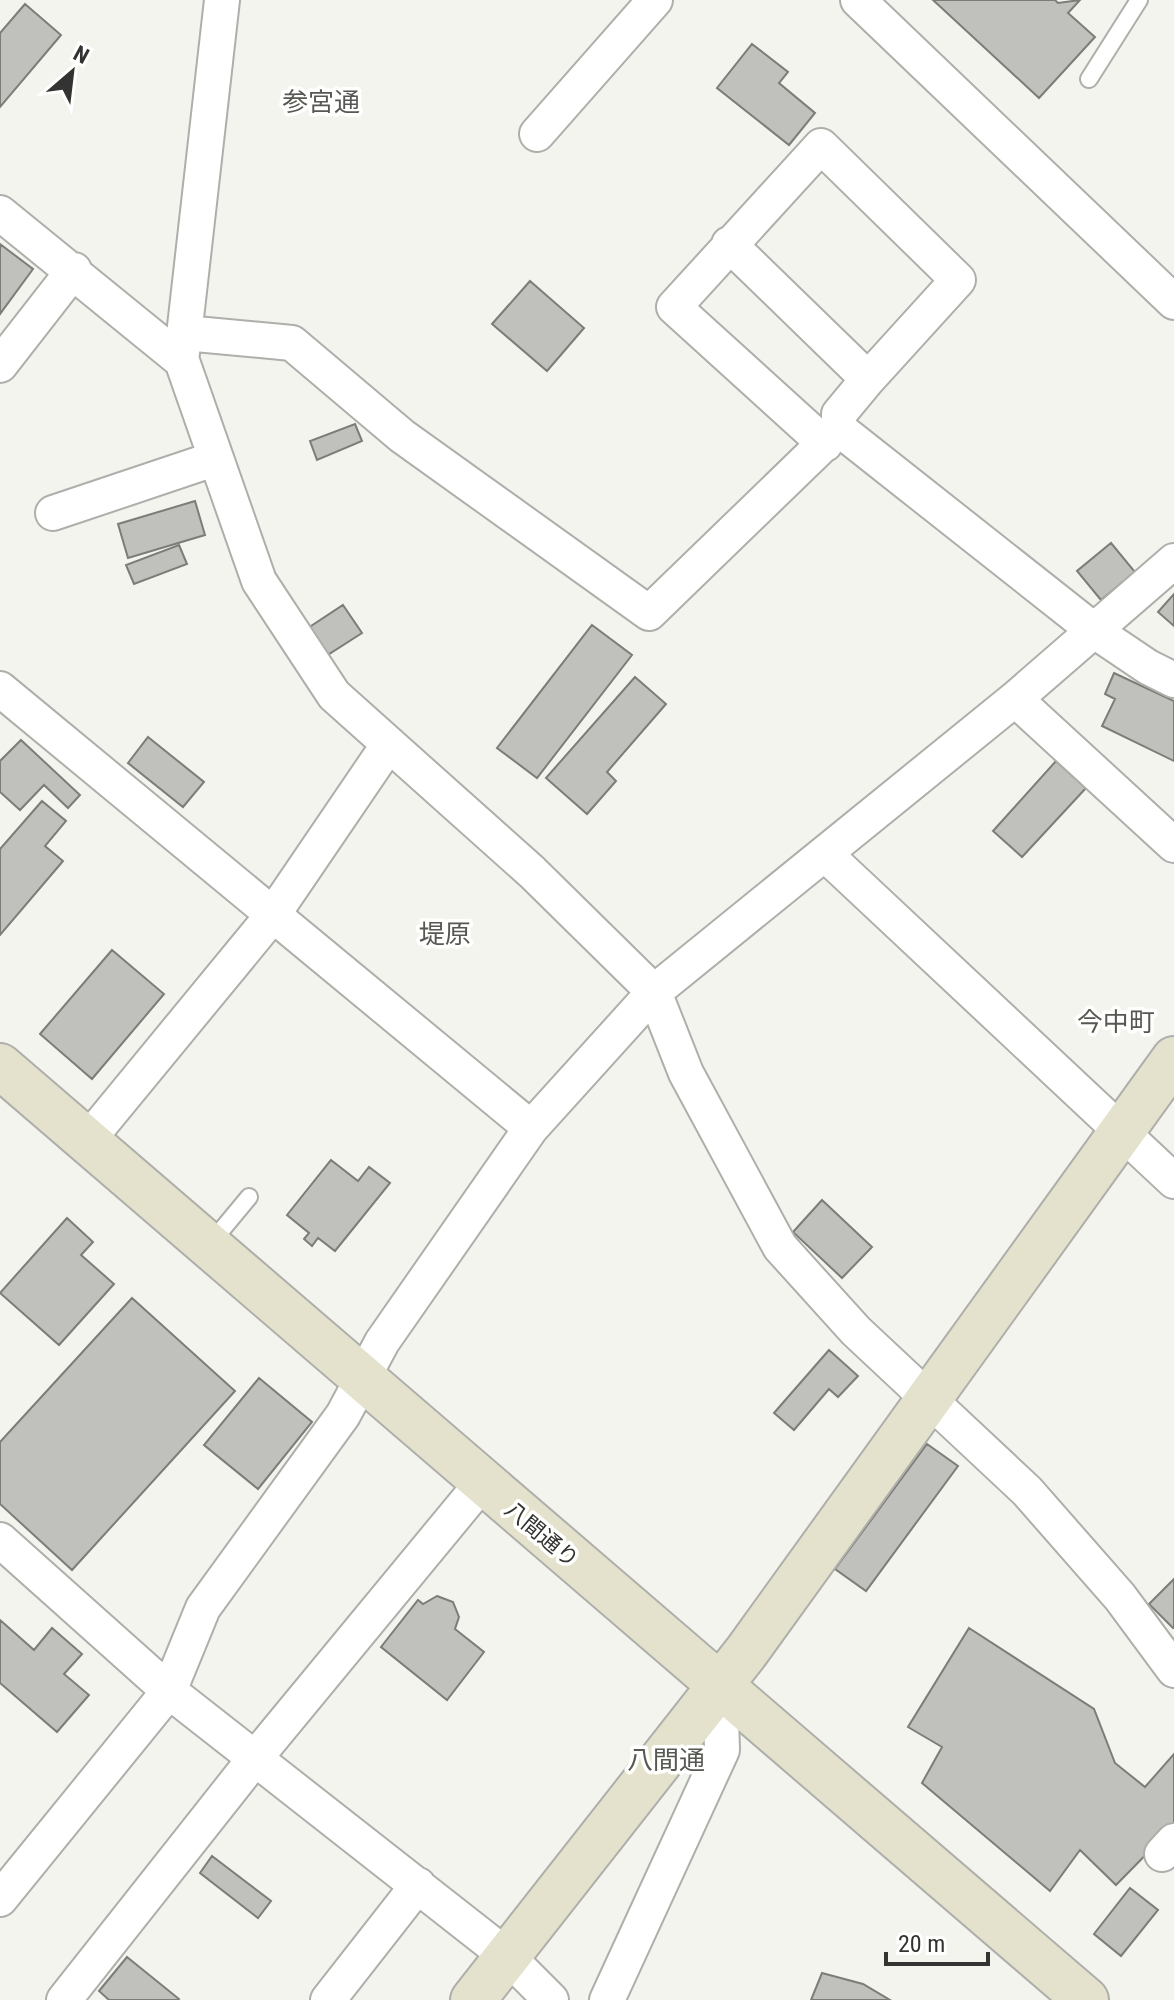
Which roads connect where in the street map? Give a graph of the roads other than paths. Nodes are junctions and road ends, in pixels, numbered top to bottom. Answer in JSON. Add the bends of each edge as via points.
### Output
{"nodes":[{"id":1,"x":222,"y":0,"type":"edge"},
{"id":2,"x":655,"y":0,"type":"edge"},
{"id":3,"x":858,"y":0,"type":"edge"},
{"id":4,"x":1139,"y":0,"type":"edge"},
{"id":5,"x":1089,"y":79,"type":"dead end"},
{"id":6,"x":537,"y":134,"type":"dead end"},
{"id":7,"x":0,"y":213,"type":"edge"},
{"id":8,"x":729,"y":244,"type":"junction"},
{"id":9,"x":74,"y":270,"type":"junction"},
{"id":10,"x":1174,"y":302,"type":"edge"},
{"id":11,"x":183,"y":347,"type":"junction"},
{"id":12,"x":0,"y":365,"type":"edge"},
{"id":13,"x":868,"y":379,"type":"junction"},
{"id":14,"x":832,"y":436,"type":"junction"},
{"id":15,"x":214,"y":459,"type":"junction"},
{"id":16,"x":53,"y":513,"type":"dead end"},
{"id":17,"x":1174,"y":561,"type":"edge"},
{"id":18,"x":1096,"y":632,"type":"junction"},
{"id":19,"x":1174,"y":680,"type":"edge"},
{"id":20,"x":0,"y":689,"type":"edge"},
{"id":21,"x":1015,"y":699,"type":"junction"},
{"id":22,"x":389,"y":744,"type":"junction"},
{"id":23,"x":1174,"y":845,"type":"edge"},
{"id":24,"x":825,"y":854,"type":"junction"},
{"id":25,"x":272,"y":916,"type":"junction"},
{"id":26,"x":654,"y":992,"type":"junction"},
{"id":27,"x":1174,"y":1059,"type":"edge"},
{"id":28,"x":0,"y":1066,"type":"edge"},
{"id":29,"x":531,"y":1128,"type":"junction"},
{"id":30,"x":1122,"y":1132,"type":"junction"},
{"id":31,"x":87,"y":1141,"type":"junction"},
{"id":32,"x":1174,"y":1181,"type":"edge"},
{"id":33,"x":249,"y":1197,"type":"dead end"},
{"id":34,"x":209,"y":1245,"type":"junction"},
{"id":35,"x":361,"y":1377,"type":"junction"},
{"id":36,"x":926,"y":1399,"type":"junction"},
{"id":37,"x":482,"y":1483,"type":"junction"},
{"id":38,"x":0,"y":1540,"type":"edge"},
{"id":39,"x":1174,"y":1670,"type":"edge"},
{"id":40,"x":720,"y":1685,"type":"junction"},
{"id":41,"x":169,"y":1691,"type":"junction"},
{"id":42,"x":256,"y":1757,"type":"junction"},
{"id":43,"x":418,"y":1885,"type":"junction"},
{"id":44,"x":0,"y":1899,"type":"edge"},
{"id":45,"x":507,"y":1956,"type":"junction"},
{"id":46,"x":64,"y":2000,"type":"edge"},
{"id":47,"x":328,"y":2000,"type":"edge"},
{"id":48,"x":473,"y":2000,"type":"edge"},
{"id":49,"x":551,"y":2000,"type":"edge"},
{"id":50,"x":607,"y":2000,"type":"edge"},
{"id":51,"x":1086,"y":2000,"type":"edge"}],
"edges":[{"from":1,"to":11,"type":"street"},
{"from":2,"to":6,"type":"street"},
{"from":3,"to":10,"type":"street"},
{"from":4,"to":5,"type":"lane"},
{"from":7,"to":9,"type":"street"},
{"from":8,"to":13,"type":"street"},
{"from":8,"to":13,"type":"street","via":[[821,146],[958,280]]},
{"from":8,"to":14,"type":"street","via":[[674,307]]},
{"from":9,"to":11,"type":"street"},
{"from":9,"to":12,"type":"street"},
{"from":11,"to":14,"type":"street","via":[[292,343],[402,436],[649,613]]},
{"from":11,"to":15,"type":"street"},
{"from":13,"to":14,"type":"street","via":[[839,414]]},
{"from":14,"to":18,"type":"street"},
{"from":15,"to":16,"type":"street"},
{"from":15,"to":22,"type":"street","via":[[259,581],[334,695]]},
{"from":17,"to":18,"type":"street"},
{"from":18,"to":19,"type":"street"},
{"from":18,"to":21,"type":"street"},
{"from":20,"to":25,"type":"street"},
{"from":21,"to":23,"type":"street"},
{"from":21,"to":24,"type":"street"},
{"from":22,"to":25,"type":"street"},
{"from":22,"to":26,"type":"street","via":[[532,872]]},
{"from":24,"to":26,"type":"street"},
{"from":24,"to":30,"type":"street"},
{"from":25,"to":29,"type":"street"},
{"from":25,"to":31,"type":"street"},
{"from":26,"to":29,"type":"street"},
{"from":26,"to":36,"type":"street","via":[[692,1085],[780,1247]]},
{"from":27,"to":30,"type":"street"},
{"from":28,"to":31,"type":"street","name":"八間通り"},
{"from":29,"to":35,"type":"street"},
{"from":30,"to":32,"type":"street"},
{"from":30,"to":36,"type":"street"},
{"from":31,"to":34,"type":"street","name":"八間通り"},
{"from":33,"to":34,"type":"lane"},
{"from":34,"to":35,"type":"street","name":"八間通り"},
{"from":35,"to":37,"type":"street","name":"八間通り"},
{"from":35,"to":41,"type":"street","via":[[343,1415],[203,1608]]},
{"from":36,"to":39,"type":"street","via":[[1027,1491],[1120,1597]]},
{"from":36,"to":40,"type":"street"},
{"from":37,"to":40,"type":"street","name":"八間通り"},
{"from":37,"to":42,"type":"street"},
{"from":38,"to":41,"type":"street"},
{"from":40,"to":45,"type":"street"},
{"from":40,"to":50,"type":"street","via":[[722,1750]]},
{"from":40,"to":51,"type":"street","name":"八間通り"},
{"from":41,"to":42,"type":"street"},
{"from":41,"to":44,"type":"street"},
{"from":42,"to":43,"type":"street"},
{"from":42,"to":46,"type":"street"},
{"from":43,"to":45,"type":"street"},
{"from":43,"to":47,"type":"street"},
{"from":45,"to":48,"type":"street"},
{"from":45,"to":49,"type":"street"}]}
